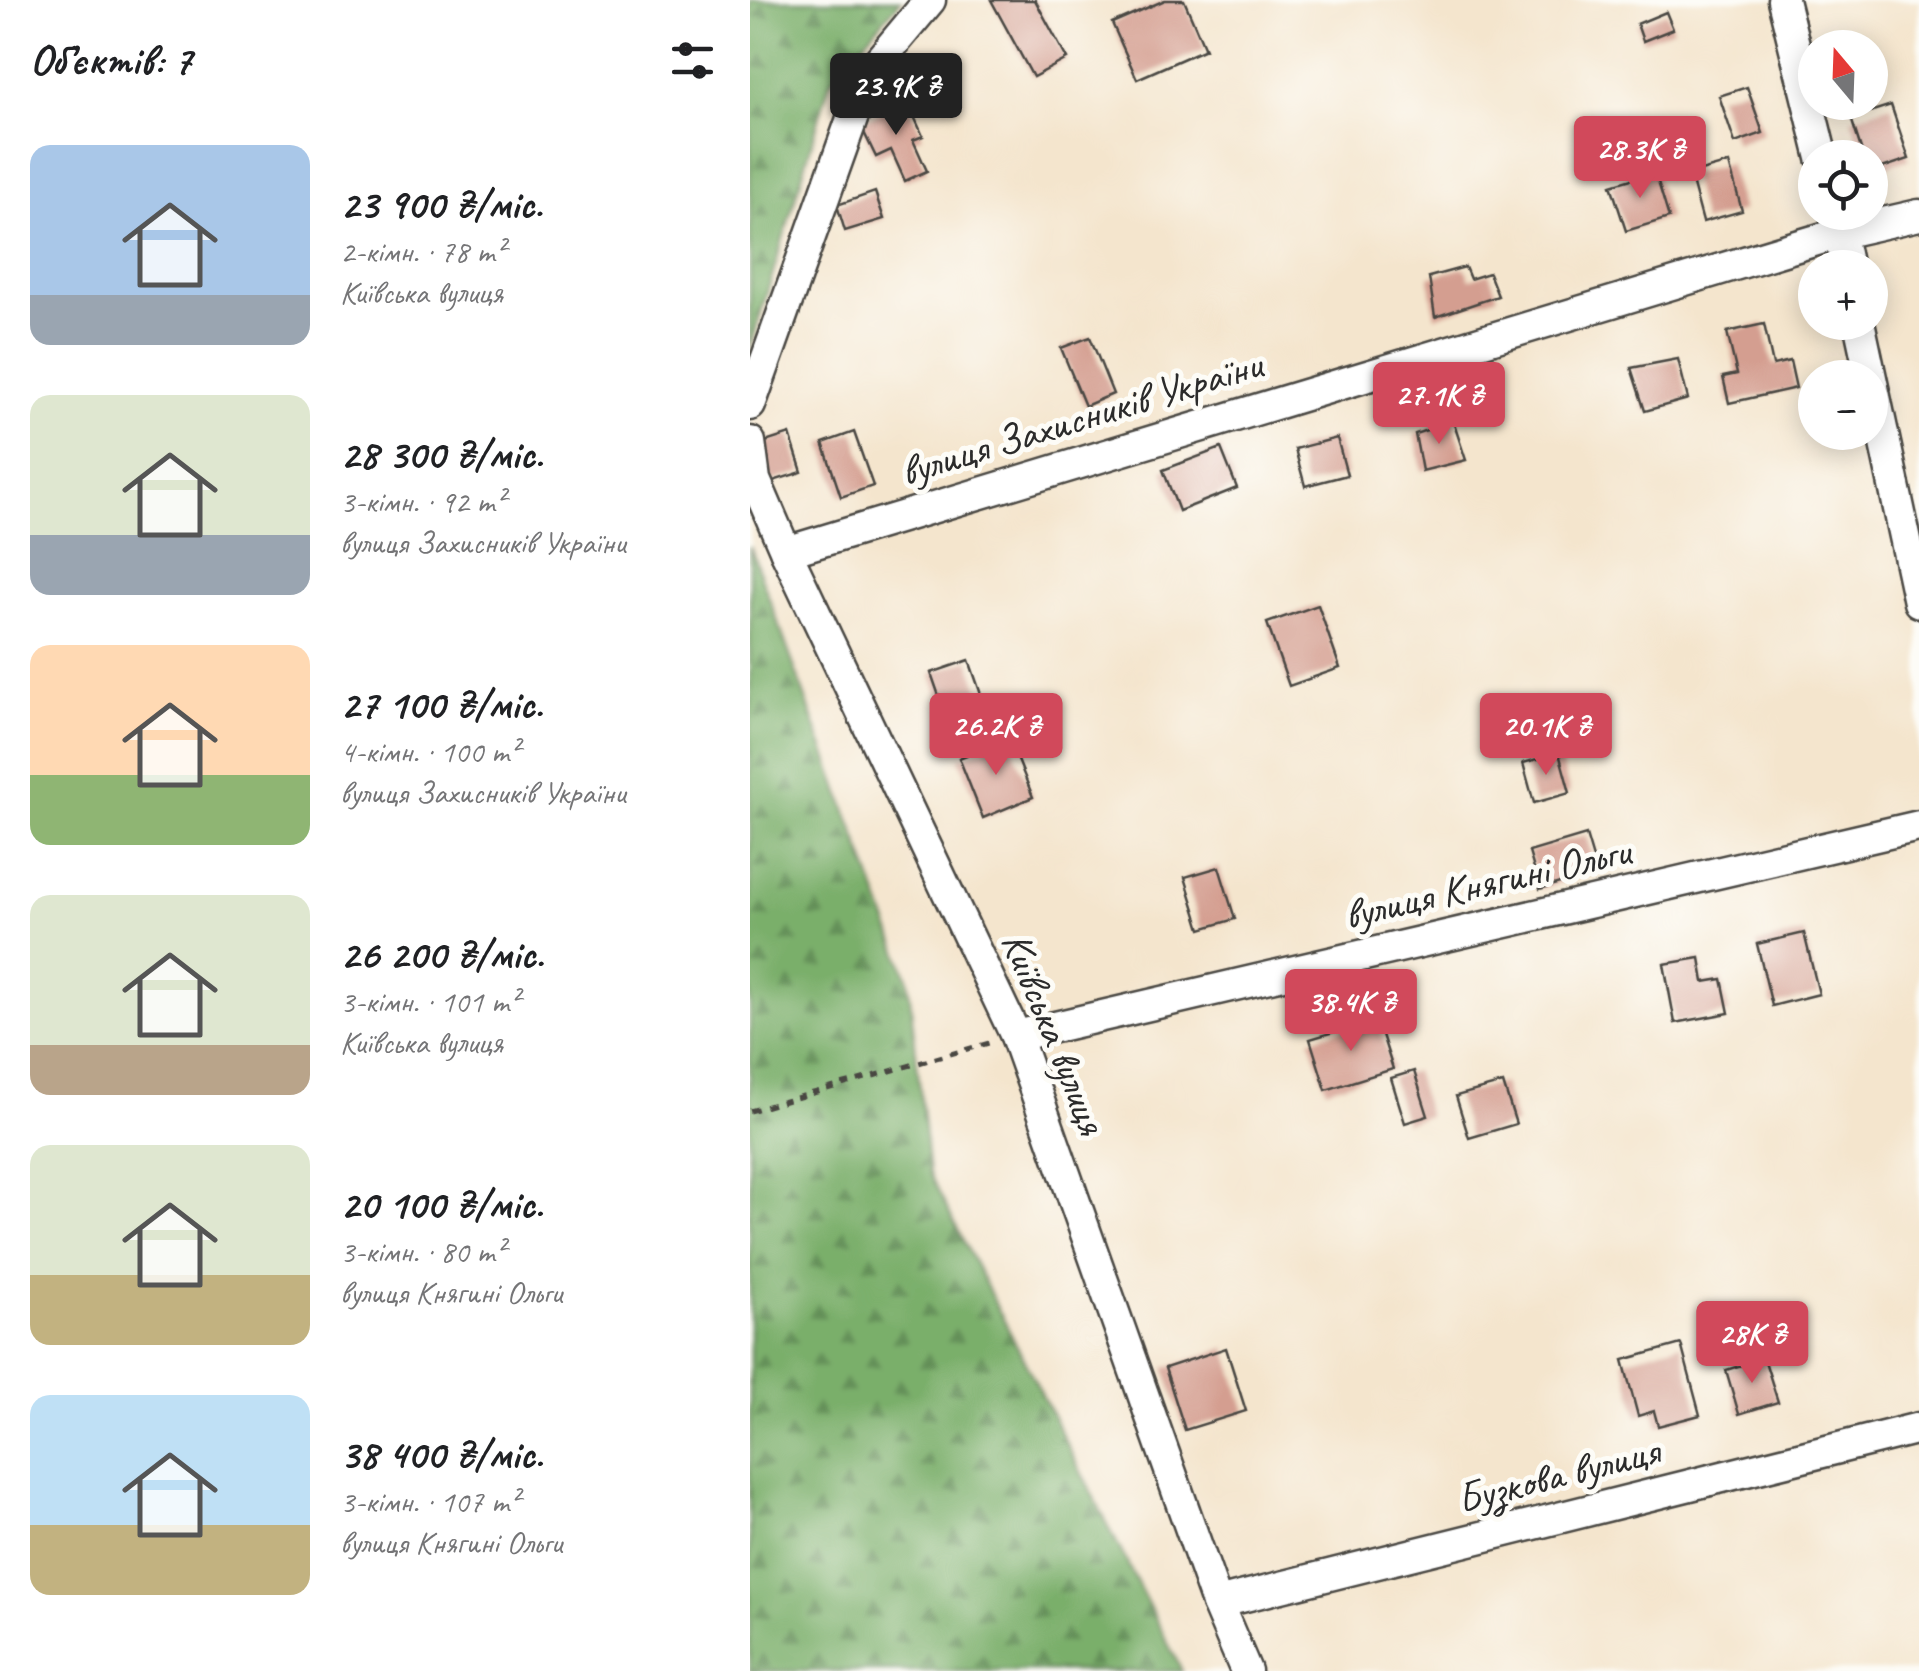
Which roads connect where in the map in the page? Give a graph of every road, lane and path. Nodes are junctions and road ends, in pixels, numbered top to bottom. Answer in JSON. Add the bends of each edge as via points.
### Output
{"nodes":[{"id":1,"x":930,"y":0,"type":"edge"},
{"id":2,"x":1783,"y":0,"type":"edge"},
{"id":3,"x":1818,"y":140,"type":"edge"},
{"id":4,"x":1919,"y":215,"type":"edge"},
{"id":5,"x":1888,"y":218,"type":"edge"},
{"id":6,"x":1816,"y":230,"type":"edge"},
{"id":7,"x":1863,"y":340,"type":"edge"},
{"id":8,"x":750,"y":406,"type":"edge"},
{"id":9,"x":750,"y":442,"type":"edge"},
{"id":10,"x":786,"y":552,"type":"junction"},
{"id":11,"x":1919,"y":602,"type":"edge"},
{"id":12,"x":1919,"y":826,"type":"edge"},
{"id":13,"x":1016,"y":1036,"type":"junction"},
{"id":14,"x":750,"y":1110,"type":"edge"},
{"id":15,"x":1919,"y":1428,"type":"edge"},
{"id":16,"x":1217,"y":1603,"type":"junction"},
{"id":17,"x":1246,"y":1671,"type":"edge"}],
"edges":[{"from":1,"to":8,"type":"street","via":[[868,74]]},
{"from":2,"to":3,"type":"street"},
{"from":4,"to":5,"type":"street","name":"вулиця Захисників України"},
{"from":6,"to":10,"type":"street","name":"вулиця Захисників України"},
{"from":7,"to":11,"type":"street"},
{"from":9,"to":10,"type":"street","name":"Київська вулиця","via":[[755,480]]},
{"from":10,"to":13,"type":"street","name":"Київська вулиця"},
{"from":12,"to":13,"type":"street","name":"вулиця Княгині Ольги"},
{"from":13,"to":14,"type":"path"},
{"from":13,"to":16,"type":"street","name":"Київська вулиця"},
{"from":15,"to":16,"type":"street","name":"Бузкова вулиця"},
{"from":16,"to":17,"type":"street","name":"Київська вулиця"}]}
